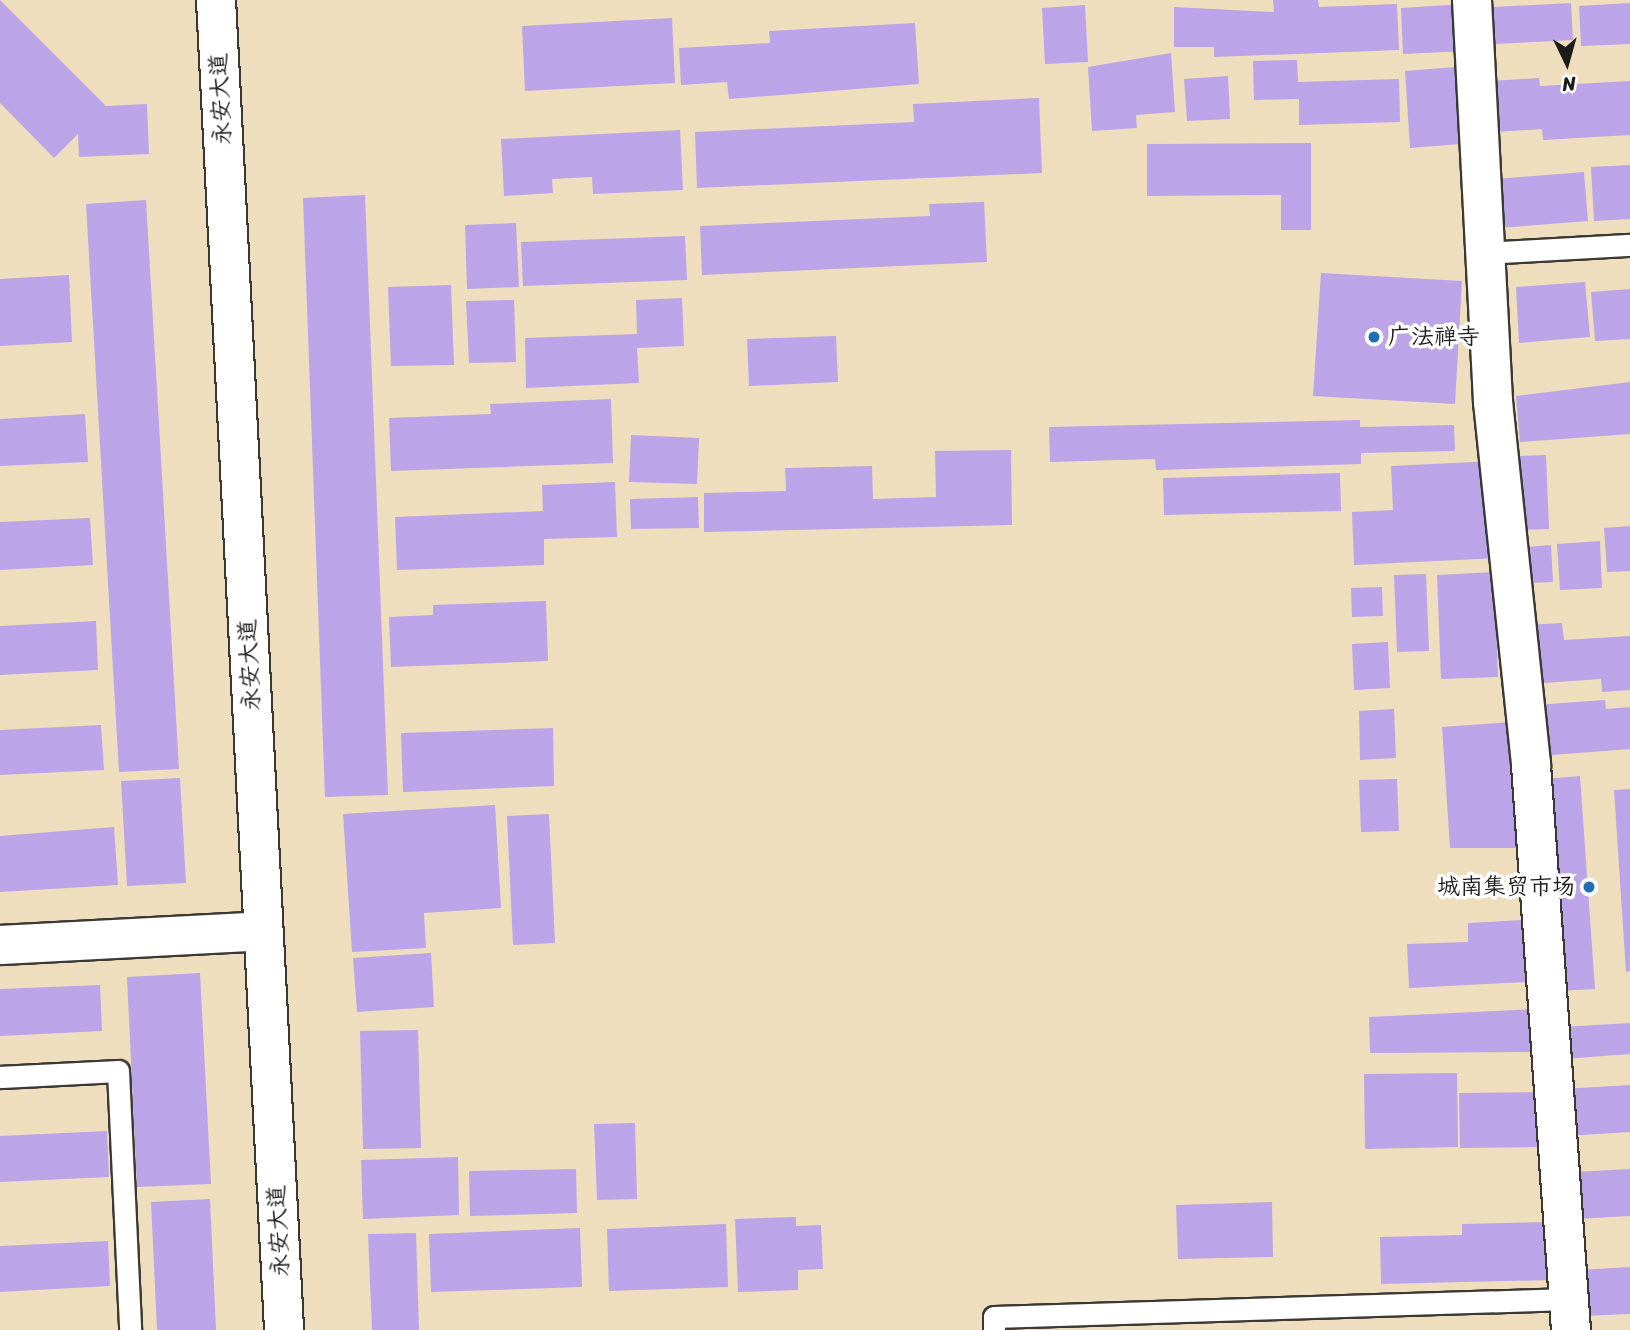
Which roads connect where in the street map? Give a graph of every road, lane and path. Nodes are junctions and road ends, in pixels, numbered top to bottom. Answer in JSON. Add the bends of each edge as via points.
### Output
{"nodes":[{"id":1,"x":216,"y":0,"type":"edge"},
{"id":2,"x":1472,"y":0,"type":"edge"},
{"id":3,"x":1630,"y":245,"type":"edge"},
{"id":4,"x":1485,"y":253,"type":"junction"},
{"id":5,"x":263,"y":931,"type":"junction"},
{"id":6,"x":0,"y":945,"type":"edge"},
{"id":7,"x":0,"y":1077,"type":"edge"},
{"id":8,"x":1570,"y":1314,"type":"edge"},
{"id":9,"x":130,"y":1330,"type":"edge"},
{"id":10,"x":284,"y":1330,"type":"edge"},
{"id":11,"x":994,"y":1330,"type":"edge"}],
"edges":[{"from":1,"to":5,"type":"street","name":"永安大道"},
{"from":2,"to":4,"type":"street"},
{"from":3,"to":4,"type":"lane"},
{"from":4,"to":8,"type":"street","via":[[1493,402],[1531,765]]},
{"from":5,"to":6,"type":"street"},
{"from":5,"to":10,"type":"street","name":"永安大道"},
{"from":7,"to":9,"type":"lane","via":[[118,1071]]},
{"from":8,"to":11,"type":"lane","via":[[994,1317]]}]}
